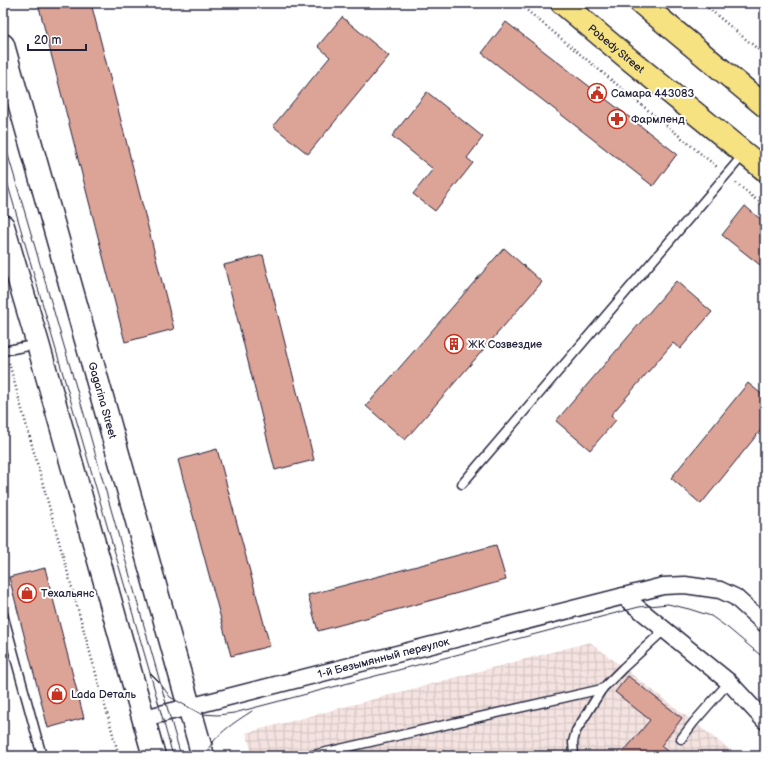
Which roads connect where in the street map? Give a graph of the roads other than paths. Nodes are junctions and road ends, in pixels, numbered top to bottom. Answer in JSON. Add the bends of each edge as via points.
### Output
{"nodes":[{"id":1,"x":562,"y":3,"type":"edge"},
{"id":2,"x":641,"y":3,"type":"edge"},
{"id":3,"x":3,"y":45,"type":"edge"},
{"id":4,"x":9,"y":85,"type":"edge"},
{"id":5,"x":765,"y":106,"type":"edge"},
{"id":6,"x":745,"y":154,"type":"junction"},
{"id":7,"x":765,"y":170,"type":"edge"},
{"id":8,"x":3,"y":226,"type":"edge"},
{"id":9,"x":38,"y":344,"type":"junction"},
{"id":10,"x":4,"y":350,"type":"edge"},
{"id":11,"x":462,"y":484,"type":"dead end"},
{"id":12,"x":623,"y":596,"type":"junction"},
{"id":13,"x":3,"y":614,"type":"edge"},
{"id":14,"x":765,"y":624,"type":"edge"},
{"id":15,"x":664,"y":630,"type":"junction"},
{"id":16,"x":729,"y":682,"type":"junction"},
{"id":17,"x":602,"y":690,"type":"junction"},
{"id":18,"x":189,"y":708,"type":"junction"},
{"id":19,"x":144,"y":718,"type":"junction"},
{"id":20,"x":765,"y":721,"type":"edge"},
{"id":21,"x":681,"y":739,"type":"dead end"},
{"id":22,"x":42,"y":756,"type":"edge"},
{"id":23,"x":154,"y":756,"type":"edge"},
{"id":24,"x":203,"y":756,"type":"edge"},
{"id":25,"x":309,"y":756,"type":"edge"},
{"id":26,"x":574,"y":756,"type":"edge"}],
"edges":[{"from":1,"to":6,"type":"main road","name":"Pobedy Street"},
{"from":2,"to":5,"type":"main road"},
{"from":3,"to":4,"type":"main road","name":"Gagarina Street"},
{"from":4,"to":18,"type":"main road","name":"Gagarina Street"},
{"from":6,"to":7,"type":"main road","name":"Pobedy Street"},
{"from":6,"to":11,"type":"lane"},
{"from":8,"to":9,"type":"main road"},
{"from":9,"to":10,"type":"lane"},
{"from":9,"to":19,"type":"main road"},
{"from":12,"to":14,"type":"street","name":"1-й Безымянный переулок","via":[[663,586],[685,585],[720,590],[735,597]]},
{"from":12,"to":15,"type":"street"},
{"from":12,"to":18,"type":"street","name":"1-й Безымянный переулок"},
{"from":13,"to":22,"type":"lane"},
{"from":15,"to":16,"type":"street"},
{"from":15,"to":17,"type":"lane"},
{"from":16,"to":20,"type":"street"},
{"from":16,"to":21,"type":"lane"},
{"from":17,"to":25,"type":"lane"},
{"from":17,"to":26,"type":"lane","via":[[576,731],[573,742]]},
{"from":18,"to":19,"type":"street","name":"1-й Безымянный переулок"},
{"from":18,"to":24,"type":"main road","name":"Gagarina Street"},
{"from":19,"to":23,"type":"main road"}]}
